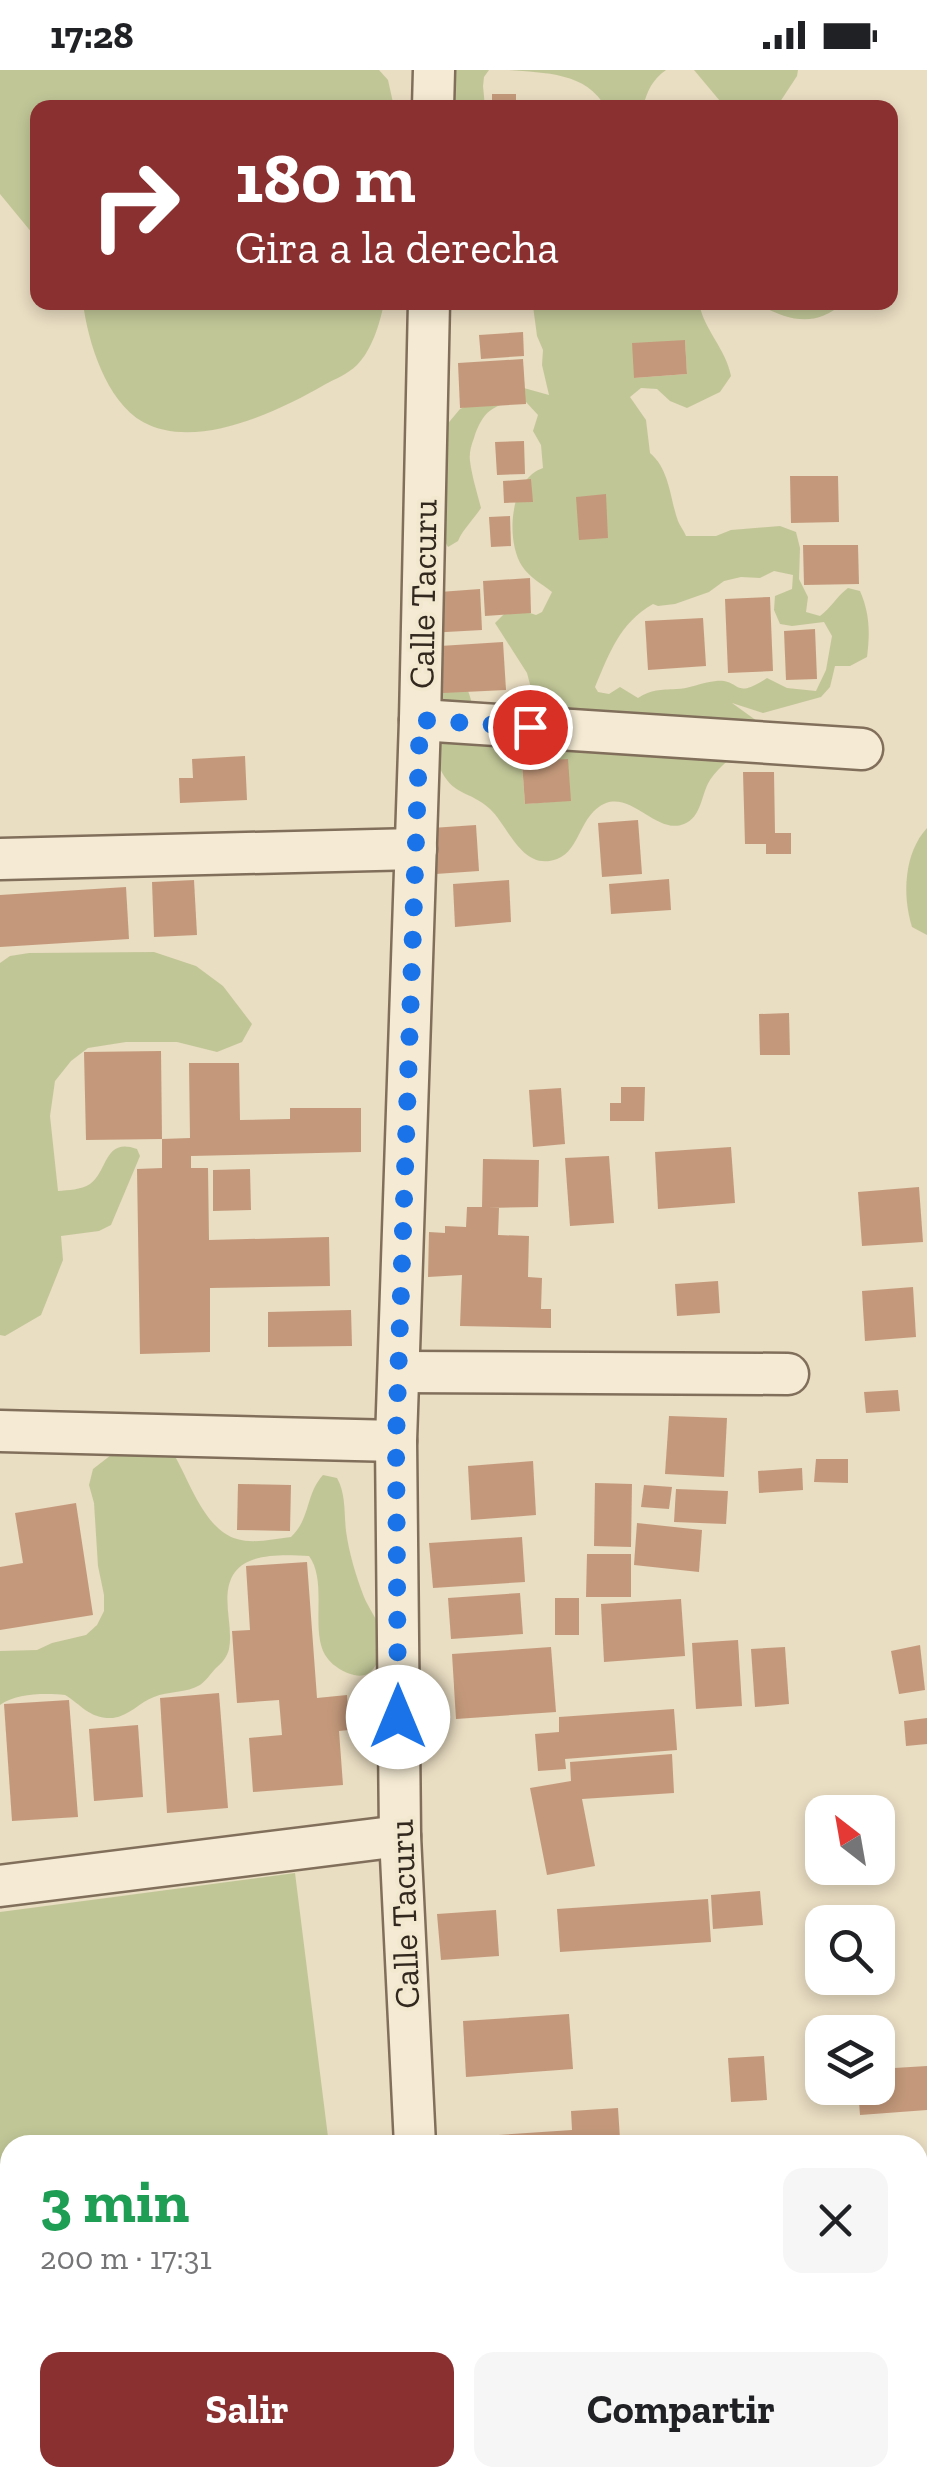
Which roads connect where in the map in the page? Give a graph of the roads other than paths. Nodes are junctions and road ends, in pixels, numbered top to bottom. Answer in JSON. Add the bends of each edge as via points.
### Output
{"nodes":[{"id":1,"x":434,"y":70,"type":"edge"},
{"id":2,"x":433,"y":100,"type":"edge"},
{"id":3,"x":429,"y":310,"type":"edge"},
{"id":4,"x":420,"y":720,"type":"junction"},
{"id":5,"x":862,"y":748,"type":"dead end"},
{"id":6,"x":416,"y":850,"type":"junction"},
{"id":7,"x":0,"y":859,"type":"edge"},
{"id":8,"x":399,"y":1372,"type":"junction"},
{"id":9,"x":788,"y":1374,"type":"dead end"},
{"id":10,"x":0,"y":1431,"type":"edge"},
{"id":11,"x":396,"y":1441,"type":"junction"},
{"id":12,"x":400,"y":1836,"type":"junction"},
{"id":13,"x":0,"y":1886,"type":"edge"},
{"id":14,"x":415,"y":2135,"type":"edge"}],
"edges":[{"from":1,"to":2,"type":"street"},
{"from":3,"to":4,"type":"street","name":"Calle Tacuru"},
{"from":4,"to":5,"type":"street"},
{"from":4,"to":6,"type":"street","name":"Calle Tacuru"},
{"from":6,"to":7,"type":"street"},
{"from":6,"to":8,"type":"street","name":"Calle Tacuru"},
{"from":8,"to":9,"type":"street"},
{"from":8,"to":11,"type":"street","name":"Calle Tacuru"},
{"from":10,"to":11,"type":"street"},
{"from":11,"to":12,"type":"street","name":"Calle Tacuru"},
{"from":12,"to":13,"type":"street"},
{"from":12,"to":14,"type":"street","name":"Calle Tacuru"}]}
